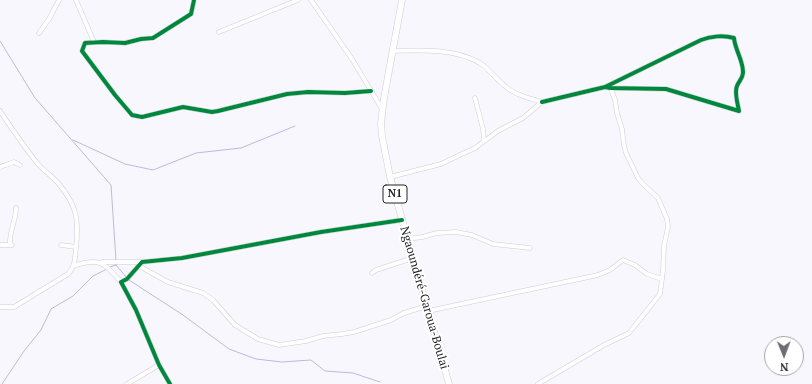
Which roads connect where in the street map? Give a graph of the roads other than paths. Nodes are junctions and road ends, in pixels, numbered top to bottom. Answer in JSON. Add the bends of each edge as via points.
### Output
{"nodes":[{"id":1,"x":59,"y":0,"type":"edge"},
{"id":2,"x":76,"y":0,"type":"edge"},
{"id":3,"x":194,"y":0,"type":"edge"},
{"id":4,"x":298,"y":0,"type":"edge"},
{"id":5,"x":311,"y":0,"type":"edge"},
{"id":6,"x":402,"y":0,"type":"edge"},
{"id":7,"x":219,"y":32,"type":"dead end"},
{"id":8,"x":39,"y":33,"type":"dead end"},
{"id":9,"x":94,"y":42,"type":"junction"},
{"id":10,"x":392,"y":51,"type":"junction"},
{"id":11,"x":610,"y":86,"type":"junction"},
{"id":12,"x":371,"y":91,"type":"junction"},
{"id":13,"x":475,"y":98,"type":"dead end"},
{"id":14,"x":542,"y":102,"type":"junction"},
{"id":15,"x":383,"y":109,"type":"junction"},
{"id":16,"x":0,"y":111,"type":"edge"},
{"id":17,"x":484,"y":141,"type":"junction"},
{"id":18,"x":20,"y":165,"type":"dead end"},
{"id":19,"x":0,"y":167,"type":"edge"},
{"id":20,"x":390,"y":177,"type":"junction"},
{"id":21,"x":16,"y":208,"type":"dead end"},
{"id":22,"x":402,"y":220,"type":"junction"},
{"id":23,"x":407,"y":238,"type":"junction"},
{"id":24,"x":0,"y":245,"type":"edge"},
{"id":25,"x":61,"y":245,"type":"dead end"},
{"id":26,"x":76,"y":247,"type":"junction"},
{"id":27,"x":530,"y":248,"type":"dead end"},
{"id":28,"x":413,"y":258,"type":"junction"},
{"id":29,"x":101,"y":262,"type":"junction"},
{"id":30,"x":140,"y":264,"type":"junction"},
{"id":31,"x":73,"y":266,"type":"junction"},
{"id":32,"x":372,"y":273,"type":"dead end"},
{"id":33,"x":662,"y":279,"type":"junction"},
{"id":34,"x":121,"y":282,"type":"junction"},
{"id":35,"x":0,"y":307,"type":"edge"},
{"id":36,"x":427,"y":309,"type":"junction"},
{"id":37,"x":159,"y":365,"type":"junction"},
{"id":38,"x":126,"y":384,"type":"edge"},
{"id":39,"x":170,"y":384,"type":"edge"},
{"id":40,"x":449,"y":384,"type":"edge"},
{"id":41,"x":538,"y":384,"type":"edge"}],
"edges":[{"from":1,"to":8,"type":"street"},
{"from":2,"to":9,"type":"street"},
{"from":3,"to":9,"type":"street","via":[[191,14],[157,37],[125,44]]},
{"from":4,"to":7,"type":"street"},
{"from":5,"to":12,"type":"street"},
{"from":6,"to":10,"type":"highway","name":"Ngaoundéré-Garoua-Boulai","number":"N1"},
{"from":9,"to":12,"type":"street","via":[[85,43],[82,51],[132,115],[142,117],[183,107],[212,112],[287,94]]},
{"from":10,"to":14,"type":"street","via":[[431,50],[471,58],[508,88]]},
{"from":10,"to":15,"type":"highway","name":"Ngaoundéré-Garoua-Boulai","number":"N1"},
{"from":11,"to":11,"type":"street","via":[[666,89],[739,111],[736,87],[743,75],[743,69],[734,38],[709,37]]},
{"from":11,"to":14,"type":"street"},
{"from":11,"to":33,"type":"street","via":[[628,158],[642,184],[658,198],[667,219]]},
{"from":12,"to":15,"type":"street"},
{"from":13,"to":17,"type":"street"},
{"from":14,"to":17,"type":"street","via":[[523,118]]},
{"from":15,"to":20,"type":"highway","name":"Ngaoundéré-Garoua-Boulai","number":"N1","via":[[382,136]]},
{"from":16,"to":26,"type":"street","via":[[32,157],[57,182],[72,204],[78,223]]},
{"from":17,"to":20,"type":"street","via":[[441,164]]},
{"from":18,"to":19,"type":"street","via":[[14,162]]},
{"from":20,"to":22,"type":"highway","name":"Ngaoundéré-Garoua-Boulai","number":"N1"},
{"from":21,"to":24,"type":"street","via":[[10,236],[12,245]]},
{"from":22,"to":23,"type":"highway","name":"Ngaoundéré-Garoua-Boulai","number":"N1"},
{"from":22,"to":30,"type":"street"},
{"from":23,"to":27,"type":"street","via":[[456,232],[472,235],[493,244]]},
{"from":23,"to":28,"type":"highway","name":"Ngaoundéré-Garoua-Boulai","number":"N1"},
{"from":25,"to":26,"type":"street"},
{"from":26,"to":31,"type":"street"},
{"from":28,"to":32,"type":"street"},
{"from":28,"to":36,"type":"highway","name":"Ngaoundéré-Garoua-Boulai","number":"N1"},
{"from":29,"to":30,"type":"street"},
{"from":29,"to":31,"type":"street"},
{"from":29,"to":34,"type":"street"},
{"from":30,"to":34,"type":"street"},
{"from":30,"to":36,"type":"street","via":[[168,282],[203,293],[213,300],[235,325],[258,339],[279,345],[354,332],[404,313]]},
{"from":31,"to":35,"type":"street","via":[[65,277],[18,305]]},
{"from":33,"to":36,"type":"street","via":[[647,274],[623,260],[598,275]]},
{"from":33,"to":41,"type":"street","via":[[660,294],[629,333]]},
{"from":34,"to":37,"type":"street"},
{"from":36,"to":40,"type":"highway","name":"Ngaoundéré-Garoua-Boulai","number":"N1"},
{"from":37,"to":38,"type":"street"},
{"from":37,"to":39,"type":"street"}]}
